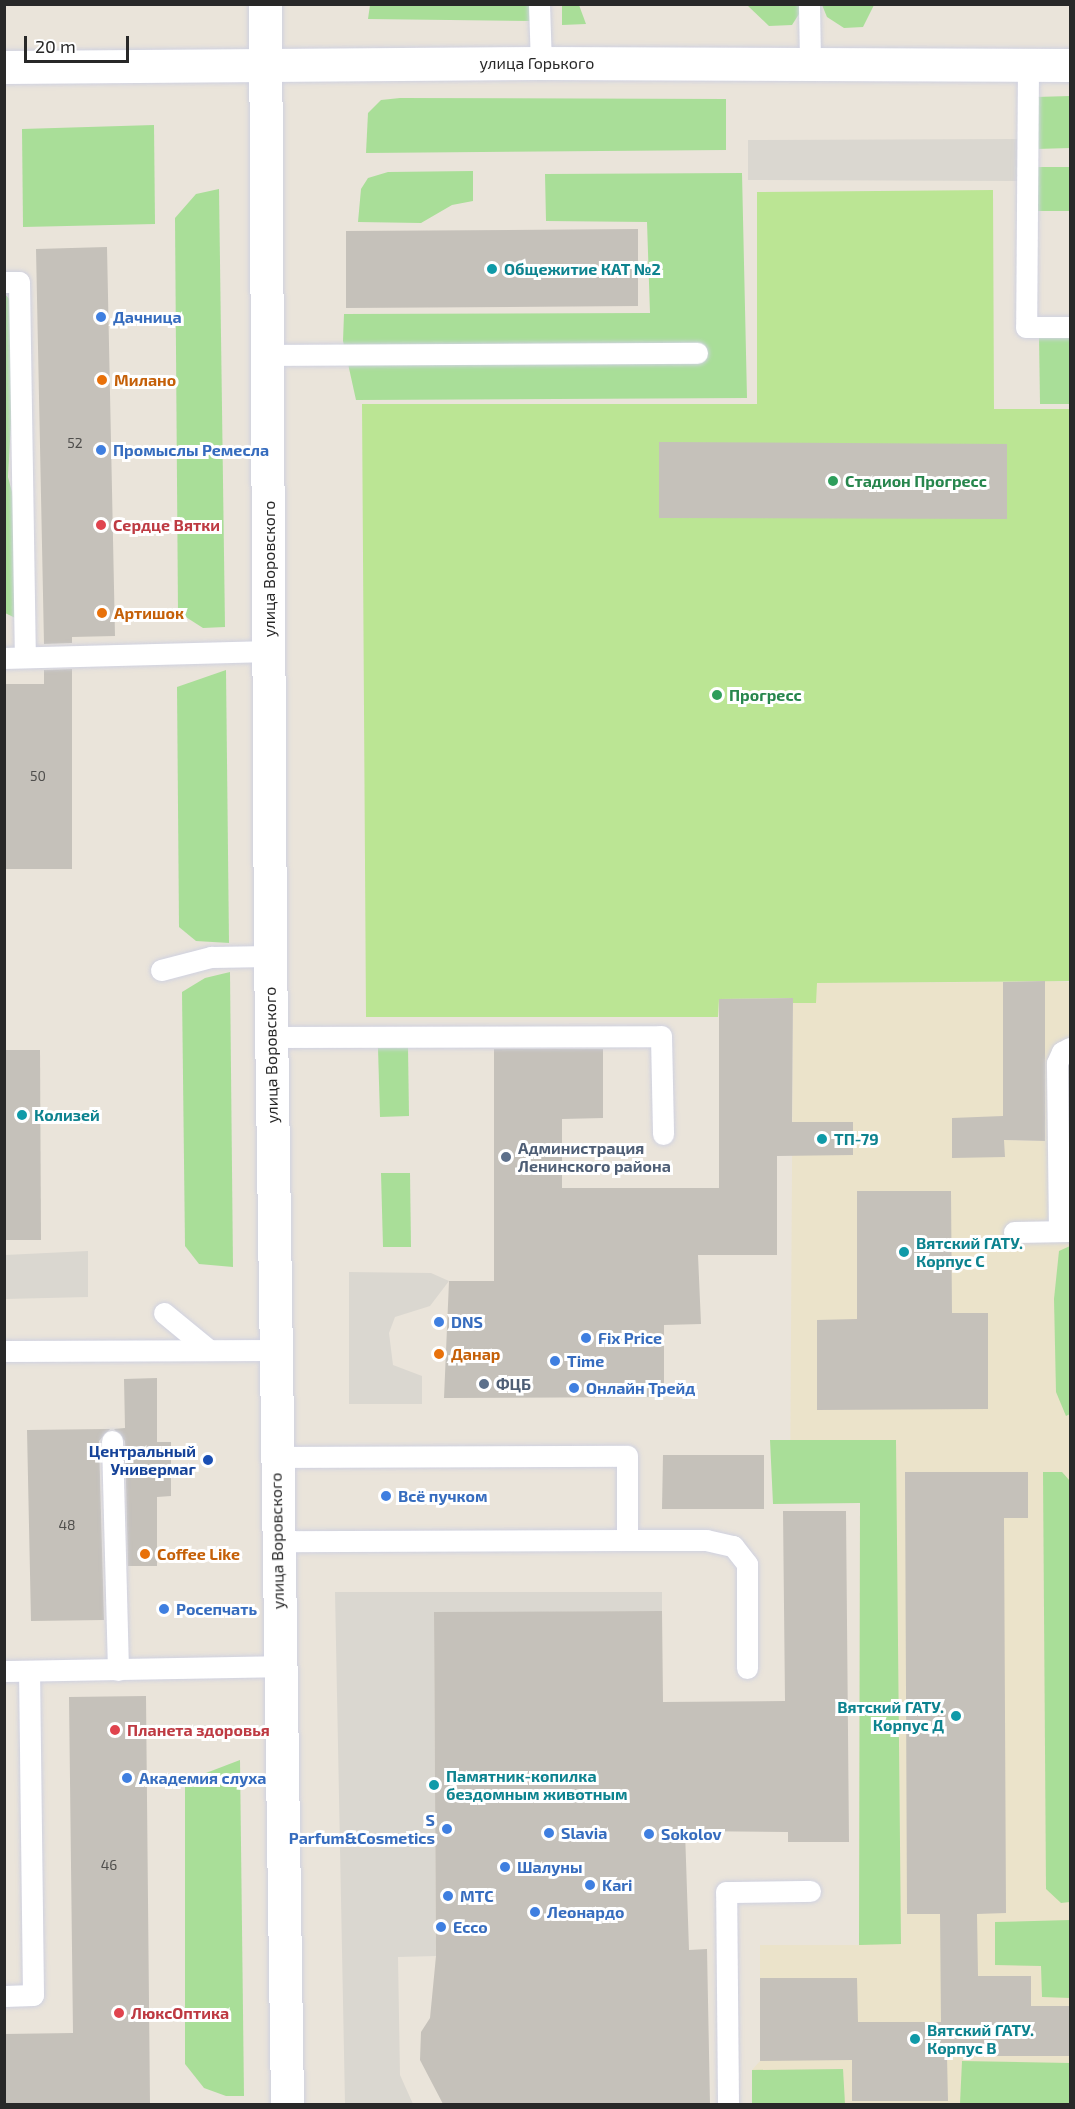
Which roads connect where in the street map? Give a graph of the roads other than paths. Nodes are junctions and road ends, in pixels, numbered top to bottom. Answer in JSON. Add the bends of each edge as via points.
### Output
{"nodes":[{"id":1,"x":265,"y":4,"type":"edge"},
{"id":2,"x":539,"y":4,"type":"edge"},
{"id":3,"x":809,"y":4,"type":"edge"},
{"id":4,"x":541,"y":63,"type":"junction"},
{"id":5,"x":265,"y":64,"type":"junction"},
{"id":6,"x":810,"y":64,"type":"junction"},
{"id":7,"x":1028,"y":65,"type":"junction"},
{"id":8,"x":1071,"y":65,"type":"edge"},
{"id":9,"x":4,"y":67,"type":"edge"},
{"id":10,"x":4,"y":282,"type":"edge"},
{"id":11,"x":1071,"y":327,"type":"edge"},
{"id":12,"x":697,"y":353,"type":"dead end"},
{"id":13,"x":268,"y":355,"type":"junction"},
{"id":14,"x":269,"y":651,"type":"junction"},
{"id":15,"x":15,"y":657,"type":"edge"},
{"id":16,"x":270,"y":956,"type":"junction"},
{"id":17,"x":161,"y":970,"type":"dead end"},
{"id":18,"x":271,"y":1037,"type":"junction"},
{"id":19,"x":1071,"y":1048,"type":"edge"},
{"id":20,"x":663,"y":1134,"type":"dead end"},
{"id":21,"x":1065,"y":1231,"type":"edge"},
{"id":22,"x":1014,"y":1232,"type":"dead end"},
{"id":23,"x":164,"y":1313,"type":"dead end"},
{"id":24,"x":209,"y":1350,"type":"junction"},
{"id":25,"x":275,"y":1350,"type":"junction"},
{"id":26,"x":4,"y":1351,"type":"edge"},
{"id":27,"x":112,"y":1442,"type":"dead end"},
{"id":28,"x":276,"y":1457,"type":"junction"},
{"id":29,"x":627,"y":1540,"type":"junction"},
{"id":30,"x":277,"y":1541,"type":"junction"},
{"id":31,"x":279,"y":1666,"type":"junction"},
{"id":32,"x":747,"y":1668,"type":"dead end"},
{"id":33,"x":118,"y":1670,"type":"junction"},
{"id":34,"x":4,"y":1671,"type":"edge"},
{"id":35,"x":29,"y":1671,"type":"junction"},
{"id":36,"x":810,"y":1891,"type":"dead end"},
{"id":37,"x":4,"y":1996,"type":"edge"},
{"id":38,"x":287,"y":2104,"type":"edge"},
{"id":39,"x":728,"y":2104,"type":"edge"}],
"edges":[{"from":1,"to":5,"type":"main road","name":"улица Воровского"},
{"from":2,"to":4,"type":"lane"},
{"from":3,"to":6,"type":"lane"},
{"from":4,"to":5,"type":"main road","name":"улица Горького"},
{"from":4,"to":6,"type":"main road","name":"улица Горького"},
{"from":5,"to":9,"type":"main road","name":"улица Горького"},
{"from":5,"to":13,"type":"main road","name":"улица Воровского"},
{"from":6,"to":7,"type":"main road","name":"улица Горького"},
{"from":7,"to":8,"type":"main road","name":"улица Горького"},
{"from":7,"to":11,"type":"lane","via":[[1026,327]]},
{"from":10,"to":15,"type":"lane","via":[[19,282]]},
{"from":12,"to":13,"type":"lane"},
{"from":13,"to":14,"type":"main road","name":"улица Воровского"},
{"from":14,"to":15,"type":"lane"},
{"from":14,"to":16,"type":"main road","name":"улица Воровского"},
{"from":16,"to":17,"type":"lane","via":[[211,957]]},
{"from":16,"to":18,"type":"main road","name":"улица Воровского"},
{"from":18,"to":20,"type":"lane","via":[[661,1036]]},
{"from":18,"to":25,"type":"main road","name":"улица Воровского"},
{"from":19,"to":21,"type":"lane","via":[[1062,1052],[1057,1064]]},
{"from":21,"to":22,"type":"lane"},
{"from":23,"to":24,"type":"lane"},
{"from":24,"to":25,"type":"lane"},
{"from":24,"to":26,"type":"lane"},
{"from":25,"to":28,"type":"main road","name":"улица Воровского"},
{"from":27,"to":33,"type":"lane"},
{"from":28,"to":29,"type":"lane","via":[[627,1456]]},
{"from":28,"to":30,"type":"main road","name":"улица Воровского"},
{"from":29,"to":30,"type":"lane"},
{"from":29,"to":32,"type":"lane","via":[[706,1540],[733,1546],[747,1564]]},
{"from":30,"to":31,"type":"main road","name":"улица Воровского"},
{"from":31,"to":33,"type":"lane"},
{"from":31,"to":38,"type":"main road","name":"улица Воровского"},
{"from":33,"to":35,"type":"lane"},
{"from":34,"to":35,"type":"lane"},
{"from":35,"to":37,"type":"lane","via":[[33,1995]]},
{"from":36,"to":39,"type":"lane","via":[[726,1892]]}]}
